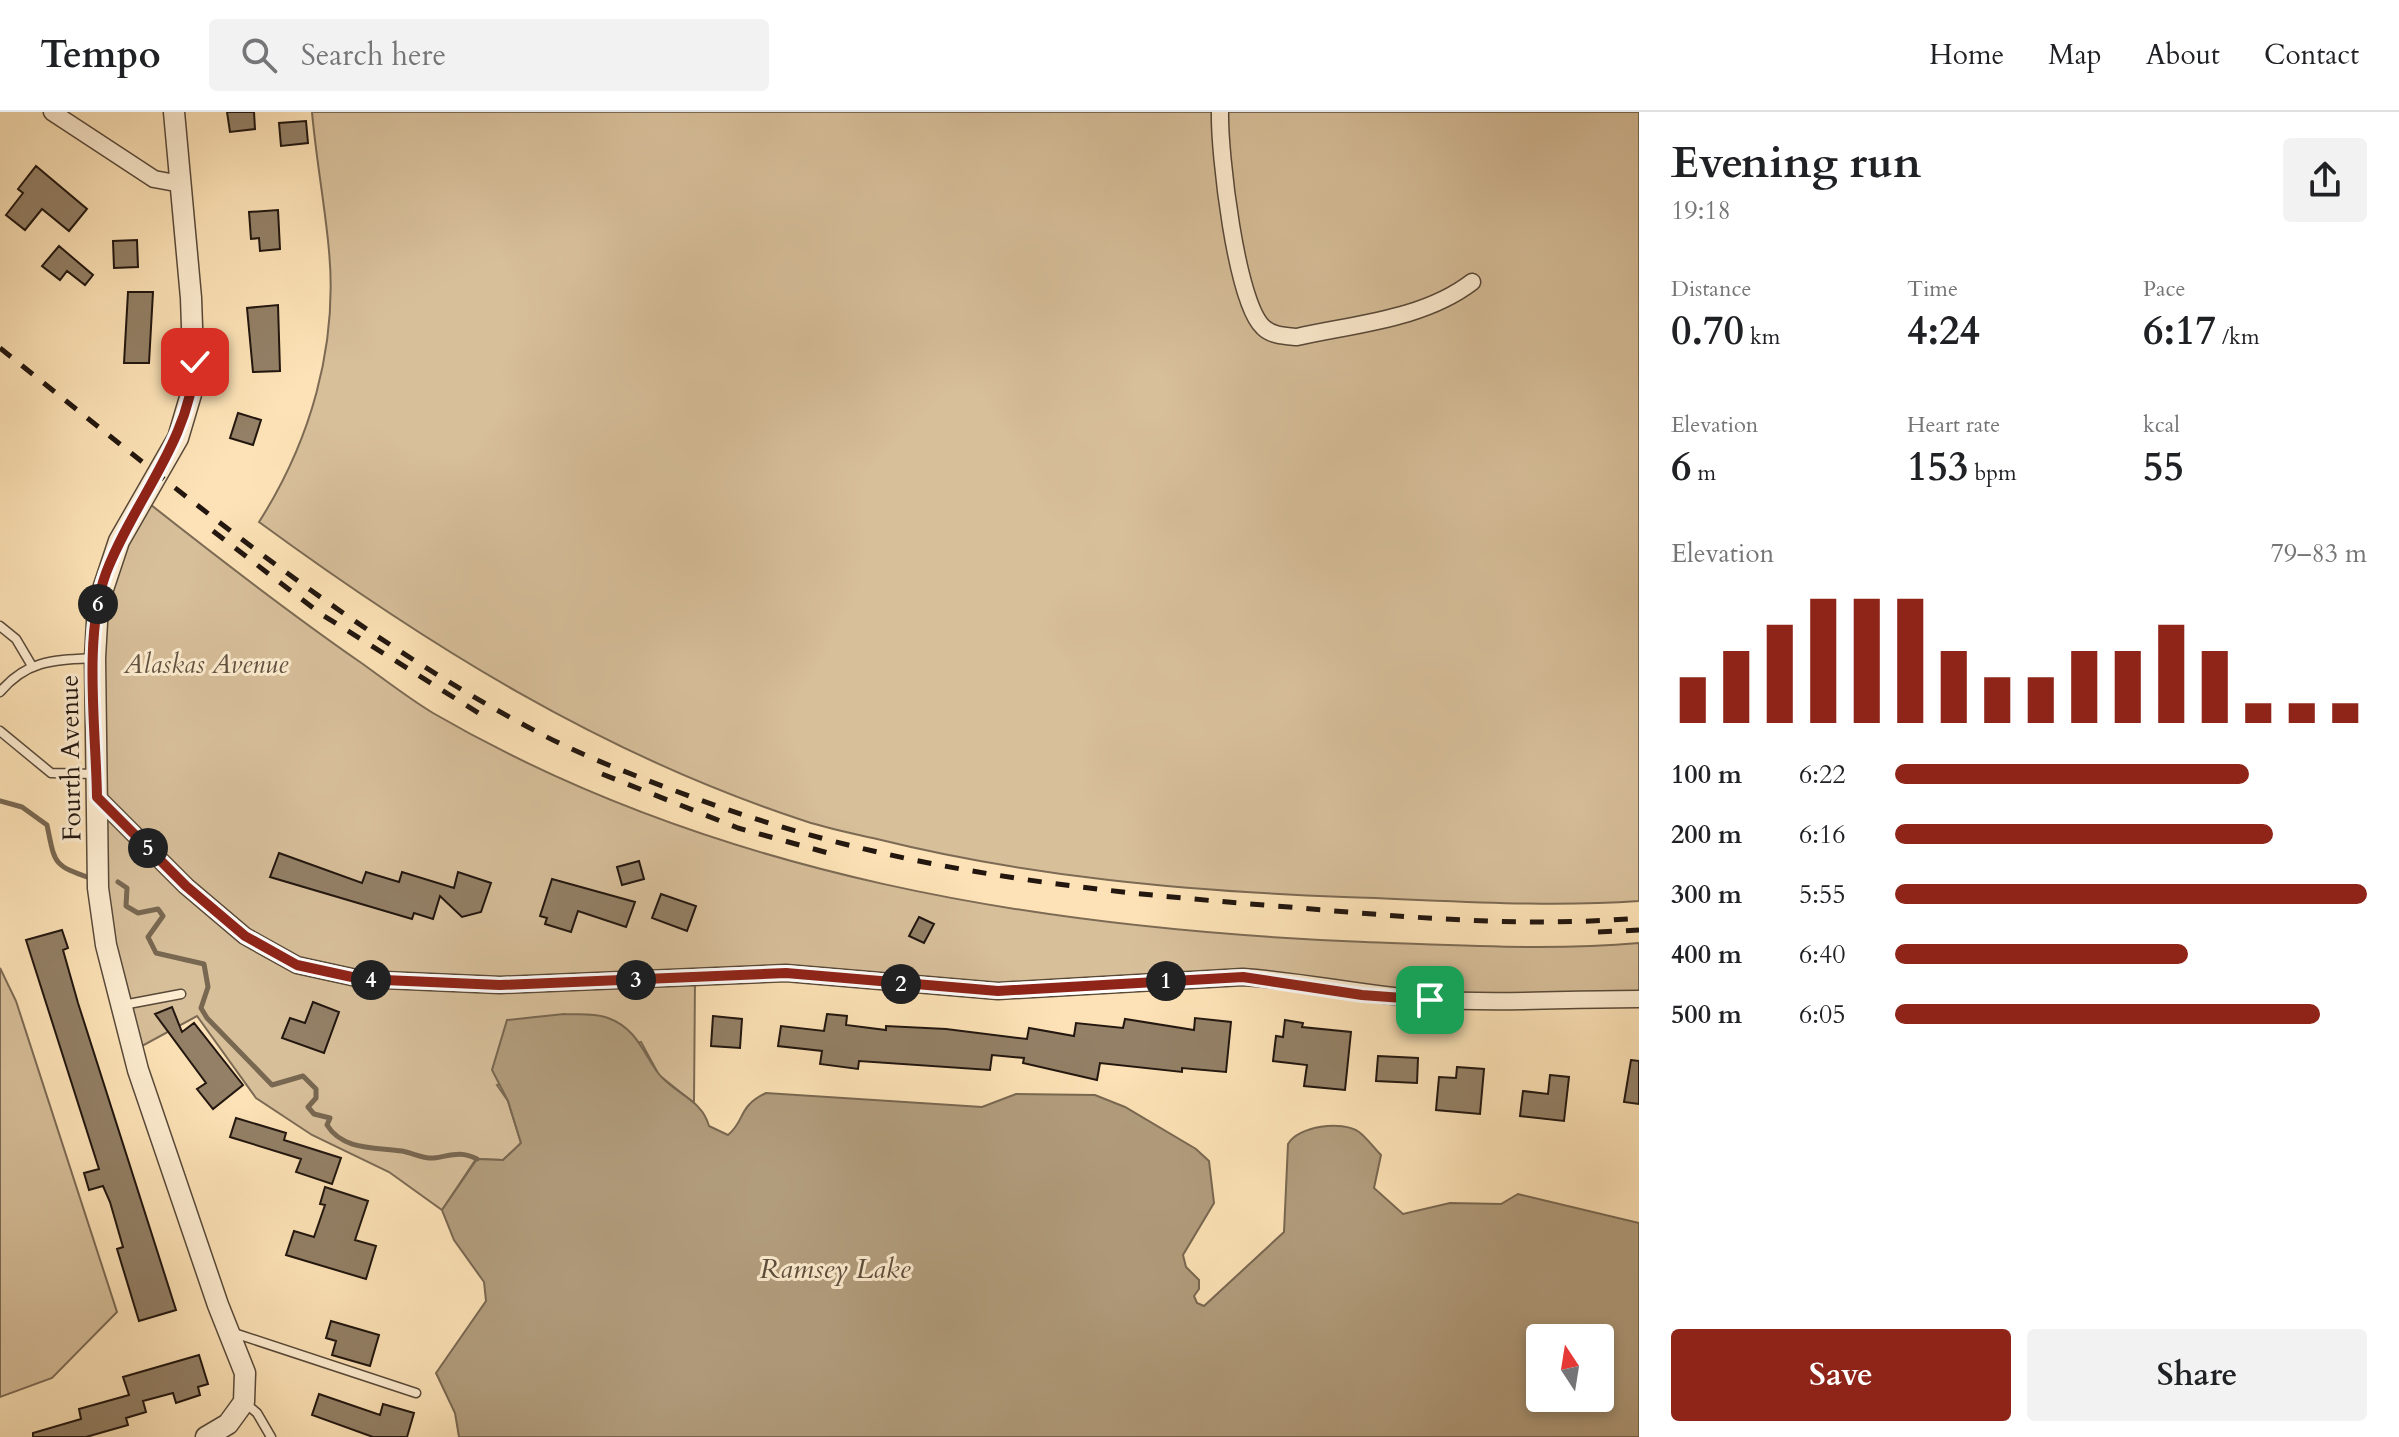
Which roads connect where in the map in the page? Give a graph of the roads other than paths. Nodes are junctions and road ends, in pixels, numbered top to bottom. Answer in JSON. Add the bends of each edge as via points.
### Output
{"nodes":[{"id":1,"x":52,"y":112,"type":"edge"},
{"id":2,"x":174,"y":112,"type":"edge"},
{"id":3,"x":1220,"y":112,"type":"edge"},
{"id":4,"x":181,"y":184,"type":"junction"},
{"id":5,"x":1472,"y":282,"type":"dead end"},
{"id":6,"x":0,"y":626,"type":"edge"},
{"id":7,"x":95,"y":658,"type":"junction"},
{"id":8,"x":32,"y":666,"type":"junction"},
{"id":9,"x":0,"y":692,"type":"edge"},
{"id":10,"x":0,"y":731,"type":"edge"},
{"id":11,"x":96,"y":774,"type":"junction"},
{"id":12,"x":97,"y":797,"type":"junction"},
{"id":13,"x":181,"y":994,"type":"dead end"},
{"id":14,"x":1639,"y":999,"type":"edge"},
{"id":15,"x":120,"y":1006,"type":"junction"},
{"id":16,"x":229,"y":1331,"type":"junction"},
{"id":17,"x":416,"y":1393,"type":"dead end"},
{"id":18,"x":244,"y":1402,"type":"junction"},
{"id":19,"x":206,"y":1437,"type":"edge"},
{"id":20,"x":271,"y":1437,"type":"edge"}],
"edges":[{"from":1,"to":4,"type":"street","via":[[154,179]]},
{"from":2,"to":4,"type":"street","name":"Fourth Avenue"},
{"from":3,"to":5,"type":"street","via":[[1223,167],[1241,268],[1250,307],[1263,328],[1297,337],[1424,309],[1450,299]]},
{"from":4,"to":7,"type":"street","name":"Fourth Avenue","via":[[194,384],[178,438],[105,576]]},
{"from":6,"to":8,"type":"lane","via":[[16,639]]},
{"from":7,"to":8,"type":"lane"},
{"from":7,"to":11,"type":"street","name":"Fourth Avenue"},
{"from":8,"to":9,"type":"lane","via":[[15,674]]},
{"from":10,"to":11,"type":"lane","via":[[51,773]]},
{"from":11,"to":12,"type":"street","name":"Fourth Avenue"},
{"from":12,"to":14,"type":"street","via":[[245,936],[297,965],[361,979],[515,985],[786,973],[998,991],[1243,977],[1430,1000]]},
{"from":12,"to":15,"type":"street","name":"Fourth Avenue","via":[[98,888]]},
{"from":13,"to":15,"type":"lane"},
{"from":15,"to":16,"type":"street","name":"Fourth Avenue"},
{"from":16,"to":17,"type":"lane"},
{"from":16,"to":18,"type":"street","name":"Fourth Avenue","via":[[245,1373]]},
{"from":18,"to":19,"type":"street","via":[[228,1424]]},
{"from":18,"to":20,"type":"lane"}]}
